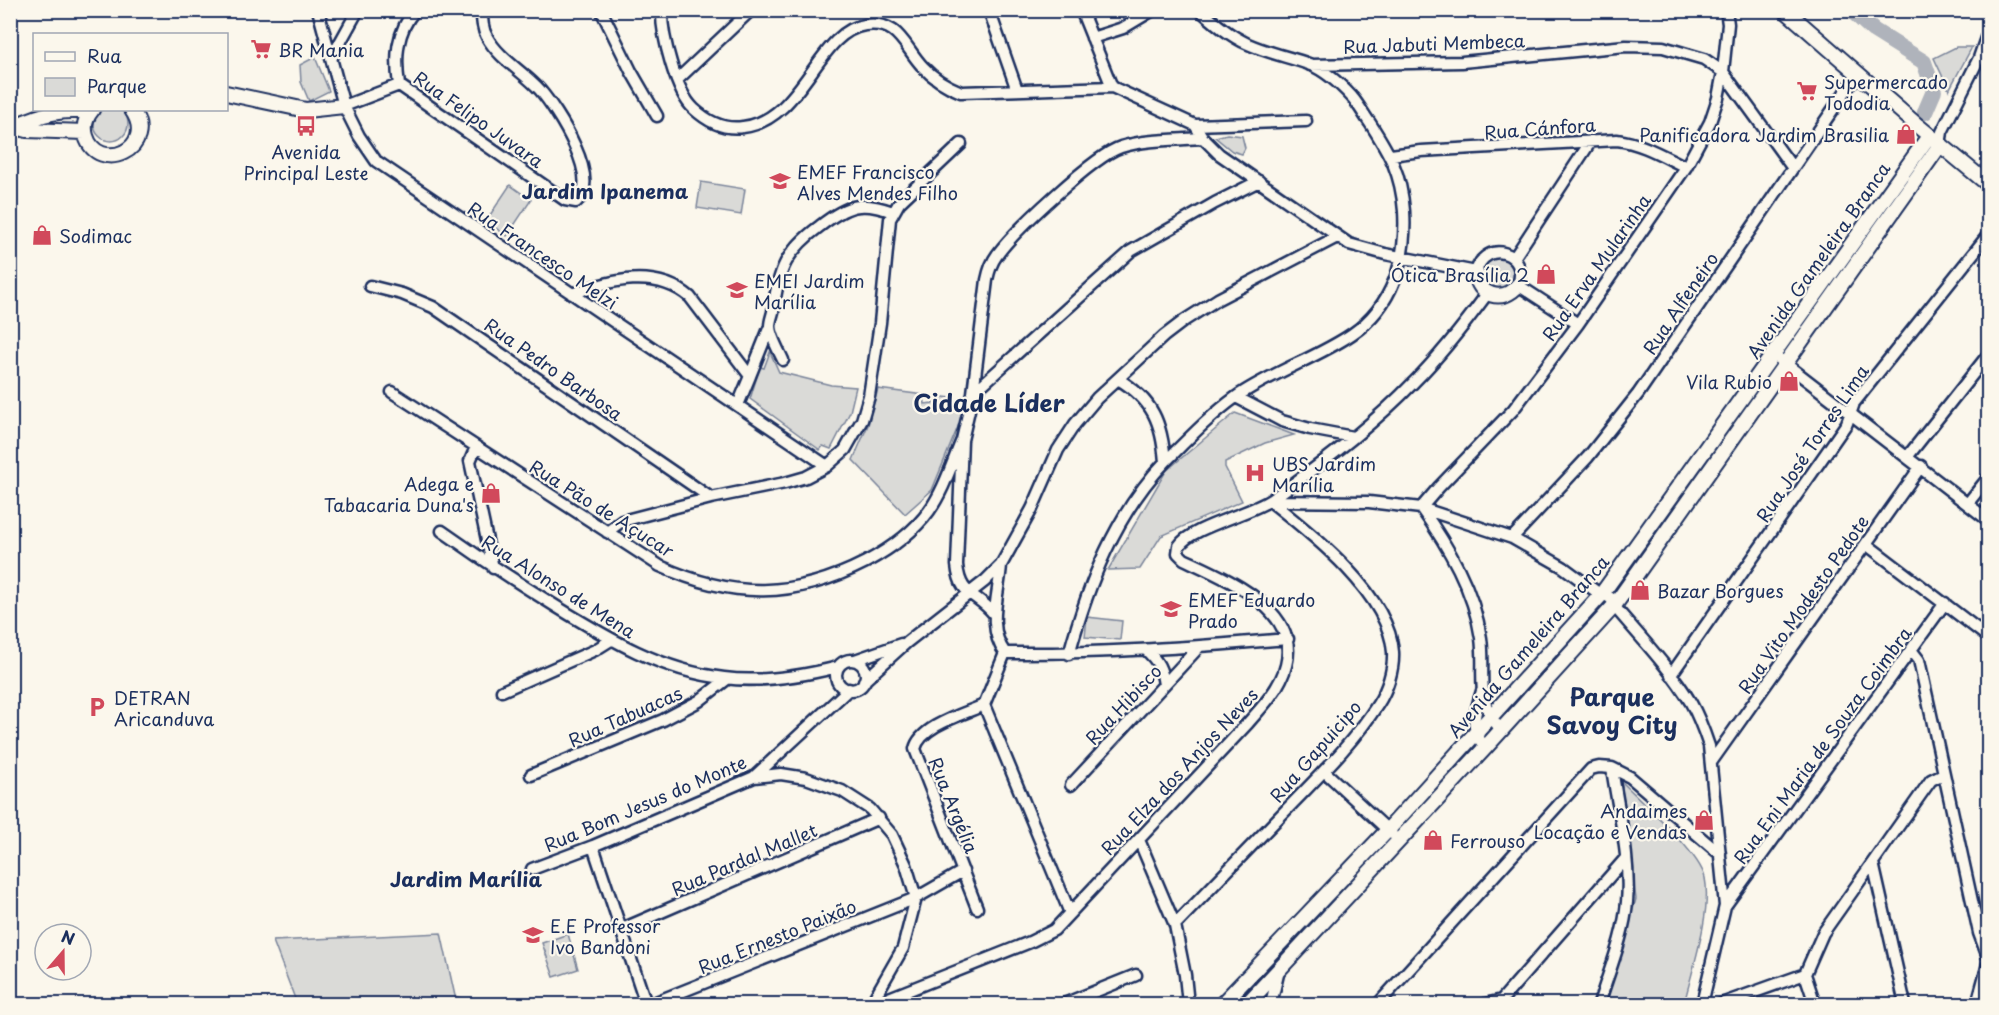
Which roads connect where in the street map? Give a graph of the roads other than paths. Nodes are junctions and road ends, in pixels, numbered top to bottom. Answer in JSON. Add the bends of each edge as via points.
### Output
{"nodes":[{"id":1,"x":318,"y":10,"type":"edge"},
{"id":2,"x":358,"y":10,"type":"edge"},
{"id":3,"x":415,"y":10,"type":"edge"},
{"id":4,"x":483,"y":10,"type":"edge"},
{"id":5,"x":601,"y":10,"type":"edge"},
{"id":6,"x":662,"y":10,"type":"edge"},
{"id":7,"x":751,"y":10,"type":"edge"},
{"id":8,"x":988,"y":10,"type":"edge"},
{"id":9,"x":1081,"y":10,"type":"edge"},
{"id":10,"x":1154,"y":10,"type":"edge"},
{"id":11,"x":1200,"y":10,"type":"edge"},
{"id":12,"x":1726,"y":10,"type":"edge"},
{"id":13,"x":1785,"y":10,"type":"edge"},
{"id":14,"x":1989,"y":32,"type":"edge"},
{"id":15,"x":1092,"y":38,"type":"junction"},
{"id":16,"x":332,"y":57,"type":"junction"},
{"id":17,"x":1310,"y":65,"type":"junction"},
{"id":18,"x":1724,"y":72,"type":"junction"},
{"id":19,"x":1858,"y":73,"type":"junction"},
{"id":20,"x":677,"y":80,"type":"junction"},
{"id":21,"x":399,"y":85,"type":"junction"},
{"id":22,"x":1112,"y":87,"type":"junction"},
{"id":23,"x":1017,"y":90,"type":"junction"},
{"id":24,"x":228,"y":93,"type":"edge"},
{"id":25,"x":344,"y":106,"type":"junction"},
{"id":26,"x":58,"y":111,"type":"edge"},
{"id":27,"x":91,"y":111,"type":"edge"},
{"id":28,"x":134,"y":111,"type":"edge"},
{"id":29,"x":657,"y":116,"type":"dead end"},
{"id":30,"x":1306,"y":122,"type":"dead end"},
{"id":31,"x":1195,"y":125,"type":"junction"},
{"id":32,"x":13,"y":126,"type":"edge"},
{"id":33,"x":85,"y":132,"type":"junction"},
{"id":34,"x":1937,"y":137,"type":"junction"},
{"id":35,"x":1203,"y":138,"type":"junction"},
{"id":36,"x":1591,"y":141,"type":"junction"},
{"id":37,"x":961,"y":144,"type":"dead end"},
{"id":38,"x":1391,"y":155,"type":"junction"},
{"id":39,"x":1686,"y":167,"type":"junction"},
{"id":40,"x":1792,"y":167,"type":"junction"},
{"id":41,"x":1897,"y":180,"type":"junction"},
{"id":42,"x":1259,"y":181,"type":"junction"},
{"id":43,"x":1989,"y":184,"type":"edge"},
{"id":44,"x":1908,"y":189,"type":"junction"},
{"id":45,"x":893,"y":212,"type":"junction"},
{"id":46,"x":1989,"y":235,"type":"edge"},
{"id":47,"x":1336,"y":237,"type":"junction"},
{"id":48,"x":1403,"y":256,"type":"junction"},
{"id":49,"x":1514,"y":258,"type":"junction"},
{"id":50,"x":1476,"y":272,"type":"junction"},
{"id":51,"x":1518,"y":285,"type":"junction"},
{"id":52,"x":370,"y":286,"type":"dead end"},
{"id":53,"x":572,"y":294,"type":"junction"},
{"id":54,"x":1487,"y":294,"type":"junction"},
{"id":55,"x":1578,"y":324,"type":"junction"},
{"id":56,"x":770,"y":326,"type":"junction"},
{"id":57,"x":1773,"y":354,"type":"junction"},
{"id":58,"x":1989,"y":355,"type":"edge"},
{"id":59,"x":783,"y":360,"type":"dead end"},
{"id":60,"x":1784,"y":363,"type":"junction"},
{"id":61,"x":750,"y":376,"type":"junction"},
{"id":62,"x":1118,"y":380,"type":"junction"},
{"id":63,"x":392,"y":392,"type":"dead end"},
{"id":64,"x":973,"y":393,"type":"junction"},
{"id":65,"x":1236,"y":397,"type":"junction"},
{"id":66,"x":738,"y":405,"type":"junction"},
{"id":67,"x":1851,"y":414,"type":"junction"},
{"id":68,"x":1353,"y":437,"type":"junction"},
{"id":69,"x":962,"y":440,"type":"junction"},
{"id":70,"x":476,"y":447,"type":"junction"},
{"id":71,"x":1908,"y":456,"type":"junction"},
{"id":72,"x":1165,"y":462,"type":"junction"},
{"id":73,"x":828,"y":466,"type":"junction"},
{"id":74,"x":1921,"y":466,"type":"junction"},
{"id":75,"x":1989,"y":478,"type":"edge"},
{"id":76,"x":711,"y":498,"type":"junction"},
{"id":77,"x":1270,"y":501,"type":"junction"},
{"id":78,"x":1968,"y":503,"type":"junction"},
{"id":79,"x":1421,"y":508,"type":"junction"},
{"id":80,"x":1989,"y":520,"type":"edge"},
{"id":81,"x":442,"y":531,"type":"dead end"},
{"id":82,"x":607,"y":532,"type":"junction"},
{"id":83,"x":1512,"y":538,"type":"junction"},
{"id":84,"x":1866,"y":544,"type":"junction"},
{"id":85,"x":1001,"y":564,"type":"junction"},
{"id":86,"x":493,"y":568,"type":"junction"},
{"id":87,"x":969,"y":594,"type":"junction"},
{"id":88,"x":1600,"y":595,"type":"junction"},
{"id":89,"x":1945,"y":603,"type":"junction"},
{"id":90,"x":1614,"y":606,"type":"junction"},
{"id":91,"x":994,"y":614,"type":"junction"},
{"id":92,"x":1989,"y":637,"type":"edge"},
{"id":93,"x":1288,"y":639,"type":"junction"},
{"id":94,"x":611,"y":640,"type":"junction"},
{"id":95,"x":907,"y":642,"type":"junction"},
{"id":96,"x":1199,"y":647,"type":"junction"},
{"id":97,"x":1146,"y":650,"type":"junction"},
{"id":98,"x":1912,"y":651,"type":"junction"},
{"id":99,"x":1005,"y":653,"type":"junction"},
{"id":100,"x":1069,"y":654,"type":"junction"},
{"id":101,"x":855,"y":660,"type":"junction"},
{"id":102,"x":838,"y":667,"type":"junction"},
{"id":103,"x":1671,"y":675,"type":"junction"},
{"id":104,"x":727,"y":679,"type":"junction"},
{"id":105,"x":864,"y":681,"type":"junction"},
{"id":106,"x":1164,"y":685,"type":"junction"},
{"id":107,"x":849,"y":689,"type":"junction"},
{"id":108,"x":502,"y":691,"type":"dead end"},
{"id":109,"x":1482,"y":691,"type":"junction"},
{"id":110,"x":984,"y":705,"type":"junction"},
{"id":111,"x":1490,"y":717,"type":"junction"},
{"id":112,"x":1501,"y":730,"type":"junction"},
{"id":113,"x":1475,"y":734,"type":"junction"},
{"id":114,"x":1485,"y":748,"type":"junction"},
{"id":115,"x":1712,"y":761,"type":"junction"},
{"id":116,"x":1612,"y":768,"type":"junction"},
{"id":117,"x":1324,"y":771,"type":"junction"},
{"id":118,"x":1943,"y":774,"type":"junction"},
{"id":119,"x":531,"y":775,"type":"dead end"},
{"id":120,"x":754,"y":777,"type":"junction"},
{"id":121,"x":1071,"y":785,"type":"dead end"},
{"id":122,"x":879,"y":818,"type":"junction"},
{"id":123,"x":1387,"y":831,"type":"junction"},
{"id":124,"x":1399,"y":839,"type":"junction"},
{"id":125,"x":1139,"y":840,"type":"junction"},
{"id":126,"x":593,"y":846,"type":"junction"},
{"id":127,"x":1720,"y":854,"type":"junction"},
{"id":128,"x":1625,"y":859,"type":"junction"},
{"id":129,"x":1873,"y":863,"type":"junction"},
{"id":130,"x":532,"y":869,"type":"dead end"},
{"id":131,"x":963,"y":871,"type":"junction"},
{"id":132,"x":916,"y":898,"type":"junction"},
{"id":133,"x":1725,"y":906,"type":"junction"},
{"id":134,"x":977,"y":908,"type":"dead end"},
{"id":135,"x":1070,"y":913,"type":"junction"},
{"id":136,"x":1175,"y":925,"type":"junction"},
{"id":137,"x":622,"y":929,"type":"junction"},
{"id":138,"x":1281,"y":944,"type":"junction"},
{"id":139,"x":1293,"y":956,"type":"junction"},
{"id":140,"x":1989,"y":957,"type":"edge"},
{"id":141,"x":1989,"y":964,"type":"edge"},
{"id":142,"x":1279,"y":970,"type":"junction"},
{"id":143,"x":1805,"y":974,"type":"junction"},
{"id":144,"x":1136,"y":975,"type":"dead end"},
{"id":145,"x":1812,"y":992,"type":"junction"},
{"id":146,"x":1500,"y":1003,"type":"edge"},
{"id":147,"x":646,"y":1005,"type":"edge"},
{"id":148,"x":651,"y":1005,"type":"edge"},
{"id":149,"x":873,"y":1005,"type":"edge"},
{"id":150,"x":1064,"y":1005,"type":"edge"},
{"id":151,"x":1188,"y":1005,"type":"edge"},
{"id":152,"x":1222,"y":1005,"type":"edge"},
{"id":153,"x":1247,"y":1005,"type":"edge"},
{"id":154,"x":1271,"y":1005,"type":"edge"},
{"id":155,"x":1378,"y":1005,"type":"edge"},
{"id":156,"x":1485,"y":1005,"type":"edge"},
{"id":157,"x":1599,"y":1005,"type":"edge"},
{"id":158,"x":1702,"y":1005,"type":"edge"},
{"id":159,"x":1721,"y":1005,"type":"edge"},
{"id":160,"x":1809,"y":1005,"type":"edge"},
{"id":161,"x":1815,"y":1005,"type":"edge"},
{"id":162,"x":1905,"y":1005,"type":"edge"},
{"id":163,"x":1977,"y":1005,"type":"edge"}],
"edges":[{"from":1,"to":16,"type":"street","name":"Rua Francesco Melzi"},
{"from":2,"to":16,"type":"street"},
{"from":3,"to":21,"type":"street","name":"Rua Felipo Juvara","via":[[397,47]]},
{"from":4,"to":21,"type":"street","name":"Rua Felipo Juvara","via":[[483,26],[490,43],[556,111],[574,147],[585,181],[582,196],[576,202],[565,200]]},
{"from":5,"to":29,"type":"street"},
{"from":6,"to":20,"type":"street","via":[[661,23]]},
{"from":7,"to":20,"type":"street"},
{"from":8,"to":23,"type":"street"},
{"from":9,"to":15,"type":"street"},
{"from":10,"to":15,"type":"street","via":[[1123,28]]},
{"from":11,"to":17,"type":"street","via":[[1247,44]]},
{"from":12,"to":18,"type":"street","name":"Rua Erva Mularinha"},
{"from":13,"to":19,"type":"main road"},
{"from":14,"to":34,"type":"street"},
{"from":15,"to":22,"type":"street"},
{"from":16,"to":25,"type":"street","name":"Rua Francesco Melzi"},
{"from":17,"to":18,"type":"street","name":"Rua Jabuti Membeca","via":[[1462,62],[1638,46],[1680,51],[1704,59]]},
{"from":17,"to":38,"type":"street","via":[[1338,83],[1353,99]]},
{"from":18,"to":39,"type":"street","name":"Rua Erva Mularinha","via":[[1710,122]]},
{"from":18,"to":40,"type":"street","name":"Rua Jabuti Membeca"},
{"from":19,"to":34,"type":"main road"},
{"from":19,"to":40,"type":"street","name":"Rua Alfeneiro"},
{"from":20,"to":23,"type":"street","via":[[690,105],[702,116],[719,125],[752,126],[773,117],[791,100],[823,57],[852,28],[878,24],[898,34],[924,68],[946,86],[961,92]]},
{"from":21,"to":25,"type":"street"},
{"from":22,"to":23,"type":"street"},
{"from":22,"to":31,"type":"street"},
{"from":24,"to":25,"type":"main road","via":[[306,110]]},
{"from":25,"to":53,"type":"street","name":"Rua Francesco Melzi","via":[[376,162]]},
{"from":26,"to":32,"type":"main road"},
{"from":27,"to":33,"type":"main road"},
{"from":28,"to":33,"type":"main road","via":[[139,132],[126,152],[102,153],[90,145]]},
{"from":30,"to":31,"type":"street"},
{"from":31,"to":35,"type":"street"},
{"from":32,"to":33,"type":"main road"},
{"from":34,"to":41,"type":"main road","name":"Avenida Gameleira Branca"},
{"from":34,"to":43,"type":"main road"},
{"from":34,"to":44,"type":"main road","name":"Avenida Gameleira Branca"},
{"from":35,"to":42,"type":"street"},
{"from":35,"to":64,"type":"street","via":[[1141,143],[1112,151],[1098,159],[1009,241],[990,265]]},
{"from":36,"to":38,"type":"street","name":"Rua Cánfora"},
{"from":36,"to":39,"type":"street","name":"Rua Cánfora","via":[[1632,142]]},
{"from":36,"to":49,"type":"street"},
{"from":37,"to":45,"type":"street"},
{"from":38,"to":48,"type":"street","via":[[1403,195]]},
{"from":39,"to":55,"type":"street","name":"Rua Erva Mularinha"},
{"from":40,"to":83,"type":"street","name":"Rua Alfeneiro","via":[[1638,394],[1588,457]]},
{"from":41,"to":44,"type":"main road"},
{"from":41,"to":57,"type":"main road","name":"Avenida Gameleira Branca"},
{"from":42,"to":47,"type":"street"},
{"from":42,"to":64,"type":"street","via":[[1131,251]]},
{"from":44,"to":60,"type":"main road","name":"Avenida Gameleira Branca"},
{"from":45,"to":56,"type":"street","via":[[864,204],[851,207],[809,234],[780,274]]},
{"from":45,"to":73,"type":"street","via":[[887,231],[880,323],[869,396],[854,437]]},
{"from":46,"to":67,"type":"street","name":"Rua José Torres Lima","via":[[1854,403]]},
{"from":47,"to":48,"type":"street","via":[[1349,244]]},
{"from":47,"to":62,"type":"street","via":[[1218,299],[1164,336]]},
{"from":48,"to":50,"type":"street"},
{"from":48,"to":65,"type":"street","via":[[1386,299],[1352,334]]},
{"from":49,"to":50,"type":"street","via":[[1494,252],[1482,260]]},
{"from":49,"to":51,"type":"street","via":[[1521,271]]},
{"from":50,"to":54,"type":"main road"},
{"from":51,"to":54,"type":"main road","via":[[1501,297]]},
{"from":51,"to":55,"type":"street"},
{"from":52,"to":76,"type":"street","name":"Rua Pedro Barbosa","via":[[433,307]]},
{"from":53,"to":61,"type":"street","via":[[627,280],[664,281],[678,287],[690,297]]},
{"from":53,"to":66,"type":"street","name":"Rua Francesco Melzi"},
{"from":54,"to":68,"type":"street","via":[[1414,382]]},
{"from":55,"to":79,"type":"street","name":"Rua Erva Mularinha","via":[[1513,410]]},
{"from":56,"to":59,"type":"street"},
{"from":56,"to":61,"type":"street"},
{"from":57,"to":60,"type":"street"},
{"from":57,"to":88,"type":"main road","name":"Avenida Gameleira Branca"},
{"from":58,"to":71,"type":"street"},
{"from":60,"to":67,"type":"street"},
{"from":60,"to":90,"type":"main road","name":"Avenida Gameleira Branca"},
{"from":61,"to":66,"type":"street"},
{"from":62,"to":72,"type":"street","via":[[1135,390],[1156,417]]},
{"from":62,"to":85,"type":"street","via":[[1075,424]]},
{"from":63,"to":70,"type":"street","name":"Rua Pão de Açucar"},
{"from":64,"to":69,"type":"street"},
{"from":65,"to":68,"type":"street","via":[[1282,421]]},
{"from":65,"to":72,"type":"street"},
{"from":66,"to":73,"type":"street","name":"Rua Francesco Melzi"},
{"from":67,"to":71,"type":"street"},
{"from":67,"to":103,"type":"street","name":"Rua José Torres Lima"},
{"from":68,"to":77,"type":"street"},
{"from":69,"to":82,"type":"street","name":"Rua Pão de Açucar","via":[[930,510],[908,533],[892,547],[854,568],[805,586],[763,591],[702,583],[660,566]]},
{"from":69,"to":87,"type":"street","via":[[957,565],[958,580]]},
{"from":70,"to":82,"type":"street","name":"Rua Pão de Açucar"},
{"from":70,"to":86,"type":"street","via":[[470,461]]},
{"from":71,"to":74,"type":"street"},
{"from":72,"to":100,"type":"street","via":[[1141,490],[1111,539],[1085,600]]},
{"from":73,"to":76,"type":"street","via":[[785,483]]},
{"from":74,"to":78,"type":"street"},
{"from":74,"to":84,"type":"street","name":"Rua Vito Modesto Pedote"},
{"from":75,"to":78,"type":"street"},
{"from":76,"to":82,"type":"street","via":[[622,521]]},
{"from":77,"to":79,"type":"street","via":[[1369,502]]},
{"from":77,"to":93,"type":"street","via":[[1191,535],[1181,542],[1178,553],[1256,598],[1279,621]]},
{"from":77,"to":117,"type":"street","name":"Rua Gapuicipo","via":[[1334,554],[1365,590],[1387,630],[1393,651],[1392,667],[1379,703]]},
{"from":78,"to":80,"type":"street"},
{"from":79,"to":83,"type":"street"},
{"from":79,"to":109,"type":"street","via":[[1445,542],[1471,600],[1481,638]]},
{"from":81,"to":86,"type":"street","name":"Rua Alonso de Mena"},
{"from":83,"to":88,"type":"street","via":[[1563,567]]},
{"from":84,"to":89,"type":"street"},
{"from":84,"to":115,"type":"street","name":"Rua Vito Modesto Pedote"},
{"from":85,"to":87,"type":"street"},
{"from":85,"to":91,"type":"street"},
{"from":86,"to":94,"type":"street","name":"Rua Alonso de Mena"},
{"from":87,"to":91,"type":"street"},
{"from":87,"to":95,"type":"street"},
{"from":88,"to":90,"type":"street","via":[[1603,604]]},
{"from":88,"to":111,"type":"main road","name":"Avenida Gameleira Branca"},
{"from":89,"to":92,"type":"street"},
{"from":89,"to":98,"type":"street","name":"Rua Eni Maria de Souza Coimbra"},
{"from":90,"to":103,"type":"street"},
{"from":90,"to":112,"type":"main road","name":"Avenida Gameleira Branca"},
{"from":91,"to":99,"type":"street","via":[[996,636]]},
{"from":93,"to":96,"type":"street"},
{"from":93,"to":125,"type":"street","name":"Rua Elza dos Anjos Neves","via":[[1286,664],[1271,696]]},
{"from":94,"to":104,"type":"street","name":"Rua Alonso de Mena","via":[[672,667]]},
{"from":94,"to":108,"type":"street"},
{"from":95,"to":101,"type":"street"},
{"from":95,"to":105,"type":"street"},
{"from":96,"to":97,"type":"street"},
{"from":96,"to":106,"type":"street","name":"Rua Hibisco"},
{"from":97,"to":100,"type":"street"},
{"from":97,"to":106,"type":"street","via":[[1162,670]]},
{"from":98,"to":118,"type":"street","via":[[1919,660]]},
{"from":98,"to":133,"type":"street","name":"Rua Eni Maria de Souza Coimbra"},
{"from":99,"to":100,"type":"street"},
{"from":99,"to":110,"type":"street"},
{"from":101,"to":102,"type":"street"},
{"from":101,"to":105,"type":"street","via":[[863,666]]},
{"from":102,"to":104,"type":"street","name":"Rua Alonso de Mena","via":[[786,677]]},
{"from":102,"to":107,"type":"street","via":[[838,683]]},
{"from":103,"to":115,"type":"street","via":[[1702,724]]},
{"from":104,"to":119,"type":"street","name":"Rua Tabuacas","via":[[699,701],[663,720]]},
{"from":105,"to":107,"type":"street"},
{"from":106,"to":121,"type":"street","name":"Rua Hibisco"},
{"from":107,"to":120,"type":"street","name":"Rua Bom Jesus do Monte"},
{"from":109,"to":111,"type":"street"},
{"from":109,"to":113,"type":"street","via":[[1474,718]]},
{"from":110,"to":131,"type":"street","name":"Rua Argélia","via":[[926,731],[915,749]]},
{"from":110,"to":135,"type":"street"},
{"from":111,"to":112,"type":"street"},
{"from":111,"to":113,"type":"main road","name":"Avenida Gameleira Branca"},
{"from":112,"to":114,"type":"main road","name":"Avenida Gameleira Branca"},
{"from":113,"to":114,"type":"street"},
{"from":113,"to":123,"type":"main road","name":"Avenida Gameleira Branca"},
{"from":114,"to":124,"type":"main road","name":"Avenida Gameleira Branca"},
{"from":115,"to":127,"type":"street"},
{"from":116,"to":127,"type":"street","via":[[1630,777]]},
{"from":116,"to":128,"type":"street"},
{"from":116,"to":155,"type":"street","via":[[1586,772]]},
{"from":117,"to":123,"type":"street"},
{"from":117,"to":136,"type":"street","name":"Rua Gapuicipo"},
{"from":118,"to":129,"type":"street","via":[[1931,780]]},
{"from":118,"to":140,"type":"street","via":[[1979,933]]},
{"from":120,"to":122,"type":"street","via":[[781,774],[823,783],[857,799]]},
{"from":120,"to":126,"type":"street","name":"Rua Bom Jesus do Monte"},
{"from":122,"to":132,"type":"street","via":[[906,865]]},
{"from":122,"to":137,"type":"street","name":"Rua Pardal Mallet"},
{"from":123,"to":124,"type":"street"},
{"from":123,"to":138,"type":"main road","name":"Avenida Gameleira Branca"},
{"from":124,"to":139,"type":"main road","name":"Avenida Gameleira Branca"},
{"from":125,"to":135,"type":"street","name":"Rua Elza dos Anjos Neves"},
{"from":125,"to":136,"type":"street"},
{"from":126,"to":130,"type":"street","name":"Rua Bom Jesus do Monte"},
{"from":126,"to":137,"type":"street"},
{"from":127,"to":133,"type":"street"},
{"from":128,"to":146,"type":"street"},
{"from":128,"to":157,"type":"street","via":[[1625,916]]},
{"from":129,"to":143,"type":"street","via":[[1823,933]]},
{"from":129,"to":162,"type":"street"},
{"from":131,"to":132,"type":"street","name":"Rua Argélia"},
{"from":131,"to":134,"type":"street","name":"Rua Argélia"},
{"from":132,"to":148,"type":"street","name":"Rua Ernesto Paixão"},
{"from":132,"to":149,"type":"street","via":[[903,948]]},
{"from":133,"to":158,"type":"street"},
{"from":135,"to":149,"type":"street","name":"Rua Elza dos Anjos Neves","via":[[1054,930],[1030,942]]},
{"from":136,"to":151,"type":"street"},
{"from":137,"to":147,"type":"street"},
{"from":138,"to":139,"type":"main road"},
{"from":138,"to":152,"type":"main road","name":"Avenida Gameleira Branca"},
{"from":139,"to":142,"type":"main road","name":"Avenida Gameleira Branca"},
{"from":141,"to":163,"type":"street"},
{"from":142,"to":153,"type":"main road","name":"Avenida Gameleira Branca"},
{"from":142,"to":154,"type":"street"},
{"from":143,"to":145,"type":"street"},
{"from":143,"to":159,"type":"street"},
{"from":144,"to":150,"type":"street"},
{"from":145,"to":160,"type":"street"},
{"from":145,"to":161,"type":"street"},
{"from":146,"to":156,"type":"street"}]}
